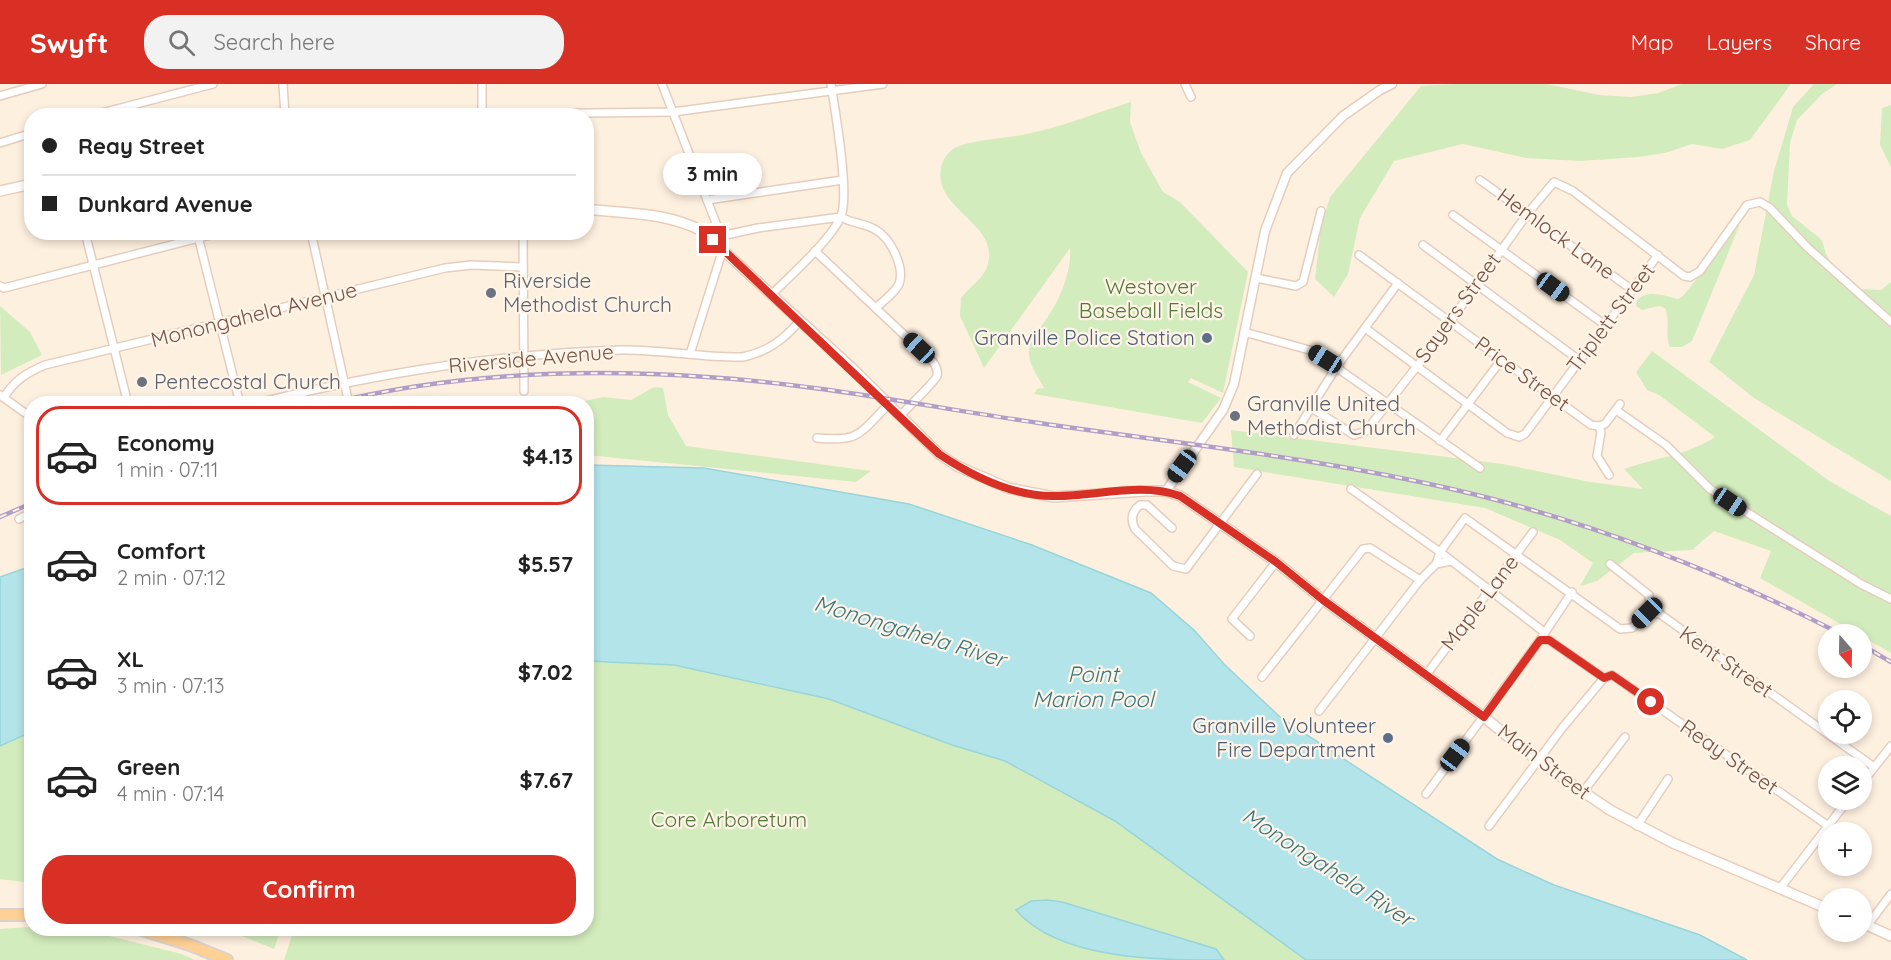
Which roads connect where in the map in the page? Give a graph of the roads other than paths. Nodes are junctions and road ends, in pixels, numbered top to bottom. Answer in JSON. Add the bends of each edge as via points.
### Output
{"nodes":[{"id":1,"x":42,"y":84,"type":"edge"},
{"id":2,"x":213,"y":84,"type":"edge"},
{"id":3,"x":283,"y":84,"type":"edge"},
{"id":4,"x":482,"y":84,"type":"edge"},
{"id":5,"x":662,"y":84,"type":"edge"},
{"id":6,"x":883,"y":84,"type":"edge"},
{"id":7,"x":1185,"y":84,"type":"edge"},
{"id":8,"x":1392,"y":84,"type":"edge"},
{"id":9,"x":831,"y":86,"type":"edge"},
{"id":10,"x":0,"y":96,"type":"edge"},
{"id":11,"x":1191,"y":97,"type":"dead end"},
{"id":12,"x":121,"y":108,"type":"edge"},
{"id":13,"x":284,"y":108,"type":"edge"},
{"id":14,"x":482,"y":108,"type":"edge"},
{"id":15,"x":673,"y":112,"type":"junction"},
{"id":16,"x":594,"y":113,"type":"edge"},
{"id":17,"x":24,"y":136,"type":"edge"},
{"id":18,"x":0,"y":143,"type":"edge"},
{"id":19,"x":843,"y":180,"type":"junction"},
{"id":20,"x":1480,"y":180,"type":"dead end"},
{"id":21,"x":24,"y":186,"type":"edge"},
{"id":22,"x":0,"y":191,"type":"edge"},
{"id":23,"x":707,"y":200,"type":"junction"},
{"id":24,"x":594,"y":210,"type":"edge"},
{"id":25,"x":1321,"y":211,"type":"dead end"},
{"id":26,"x":1528,"y":213,"type":"junction"},
{"id":27,"x":1453,"y":215,"type":"dead end"},
{"id":28,"x":841,"y":217,"type":"junction"},
{"id":29,"x":721,"y":236,"type":"junction"},
{"id":30,"x":87,"y":240,"type":"edge"},
{"id":31,"x":180,"y":240,"type":"edge"},
{"id":32,"x":199,"y":240,"type":"edge"},
{"id":33,"x":313,"y":240,"type":"edge"},
{"id":34,"x":524,"y":240,"type":"edge"},
{"id":35,"x":1423,"y":246,"type":"dead end"},
{"id":36,"x":723,"y":249,"type":"junction"},
{"id":37,"x":1501,"y":250,"type":"junction"},
{"id":38,"x":815,"y":251,"type":"junction"},
{"id":39,"x":1359,"y":255,"type":"dead end"},
{"id":40,"x":1658,"y":255,"type":"junction"},
{"id":41,"x":93,"y":264,"type":"junction"},
{"id":42,"x":522,"y":267,"type":"junction"},
{"id":43,"x":1256,"y":278,"type":"junction"},
{"id":44,"x":1398,"y":283,"type":"junction"},
{"id":45,"x":1476,"y":283,"type":"junction"},
{"id":46,"x":2,"y":287,"type":"edge"},
{"id":47,"x":1631,"y":290,"type":"junction"},
{"id":48,"x":771,"y":295,"type":"junction"},
{"id":49,"x":326,"y":298,"type":"junction"},
{"id":50,"x":876,"y":308,"type":"junction"},
{"id":51,"x":1450,"y":321,"type":"junction"},
{"id":52,"x":799,"y":322,"type":"junction"},
{"id":53,"x":1891,"y":322,"type":"edge"},
{"id":54,"x":221,"y":323,"type":"junction"},
{"id":55,"x":1605,"y":325,"type":"junction"},
{"id":56,"x":1365,"y":328,"type":"junction"},
{"id":57,"x":1244,"y":332,"type":"junction"},
{"id":58,"x":113,"y":349,"type":"junction"},
{"id":59,"x":690,"y":354,"type":"junction"},
{"id":60,"x":523,"y":358,"type":"junction"},
{"id":61,"x":1502,"y":358,"type":"junction"},
{"id":62,"x":1579,"y":360,"type":"junction"},
{"id":63,"x":1416,"y":365,"type":"junction"},
{"id":64,"x":1337,"y":366,"type":"junction"},
{"id":65,"x":346,"y":382,"type":"junction"},
{"id":66,"x":524,"y":391,"type":"dead end"},
{"id":67,"x":2,"y":396,"type":"edge"},
{"id":68,"x":126,"y":396,"type":"edge"},
{"id":69,"x":238,"y":396,"type":"edge"},
{"id":70,"x":287,"y":396,"type":"edge"},
{"id":71,"x":349,"y":396,"type":"edge"},
{"id":72,"x":1553,"y":396,"type":"junction"},
{"id":73,"x":1387,"y":404,"type":"junction"},
{"id":74,"x":1468,"y":404,"type":"junction"},
{"id":75,"x":888,"y":405,"type":"junction"},
{"id":76,"x":1310,"y":407,"type":"junction"},
{"id":77,"x":24,"y":412,"type":"edge"},
{"id":78,"x":900,"y":416,"type":"junction"},
{"id":79,"x":1599,"y":426,"type":"junction"},
{"id":80,"x":1294,"y":435,"type":"dead end"},
{"id":81,"x":817,"y":438,"type":"dead end"},
{"id":82,"x":1440,"y":441,"type":"junction"},
{"id":83,"x":1480,"y":468,"type":"dead end"},
{"id":84,"x":1257,"y":474,"type":"dead end"},
{"id":85,"x":1610,"y":475,"type":"dead end"},
{"id":86,"x":1351,"y":489,"type":"dead end"},
{"id":87,"x":1138,"y":491,"type":"junction"},
{"id":88,"x":1166,"y":491,"type":"junction"},
{"id":89,"x":1140,"y":505,"type":"junction"},
{"id":90,"x":24,"y":516,"type":"edge"},
{"id":91,"x":19,"y":519,"type":"dead end"},
{"id":92,"x":1220,"y":524,"type":"junction"},
{"id":93,"x":1172,"y":528,"type":"dead end"},
{"id":94,"x":1533,"y":532,"type":"dead end"},
{"id":95,"x":1440,"y":552,"type":"junction"},
{"id":96,"x":1516,"y":555,"type":"junction"},
{"id":97,"x":1451,"y":561,"type":"junction"},
{"id":98,"x":1276,"y":562,"type":"junction"},
{"id":99,"x":1436,"y":564,"type":"junction"},
{"id":100,"x":1610,"y":564,"type":"dead end"},
{"id":101,"x":1420,"y":580,"type":"junction"},
{"id":102,"x":1490,"y":590,"type":"junction"},
{"id":103,"x":1572,"y":592,"type":"junction"},
{"id":104,"x":1891,"y":599,"type":"edge"},
{"id":105,"x":1323,"y":600,"type":"junction"},
{"id":106,"x":1650,"y":612,"type":"junction"},
{"id":107,"x":1544,"y":632,"type":"junction"},
{"id":108,"x":1250,"y":636,"type":"dead end"},
{"id":109,"x":1376,"y":639,"type":"junction"},
{"id":110,"x":1540,"y":640,"type":"junction"},
{"id":111,"x":1426,"y":675,"type":"junction"},
{"id":112,"x":1262,"y":677,"type":"dead end"},
{"id":113,"x":1604,"y":678,"type":"junction"},
{"id":114,"x":1319,"y":711,"type":"dead end"},
{"id":115,"x":1484,"y":717,"type":"junction"},
{"id":116,"x":1625,"y":737,"type":"dead end"},
{"id":117,"x":1891,"y":746,"type":"edge"},
{"id":118,"x":1538,"y":761,"type":"junction"},
{"id":119,"x":1874,"y":767,"type":"junction"},
{"id":120,"x":1872,"y":770,"type":"edge"},
{"id":121,"x":1668,"y":778,"type":"dead end"},
{"id":122,"x":1583,"y":792,"type":"junction"},
{"id":123,"x":1426,"y":794,"type":"dead end"},
{"id":124,"x":1840,"y":810,"type":"edge"},
{"id":125,"x":1823,"y":822,"type":"edge"},
{"id":126,"x":1830,"y":822,"type":"edge"},
{"id":127,"x":1489,"y":826,"type":"dead end"},
{"id":128,"x":1637,"y":826,"type":"junction"},
{"id":129,"x":1818,"y":837,"type":"edge"},
{"id":130,"x":1780,"y":887,"type":"junction"},
{"id":131,"x":1891,"y":894,"type":"edge"},
{"id":132,"x":1818,"y":904,"type":"edge"},
{"id":133,"x":0,"y":915,"type":"edge"},
{"id":134,"x":24,"y":915,"type":"edge"},
{"id":135,"x":1872,"y":916,"type":"edge"},
{"id":136,"x":1872,"y":928,"type":"edge"},
{"id":137,"x":161,"y":936,"type":"edge"},
{"id":138,"x":1891,"y":936,"type":"edge"},
{"id":139,"x":227,"y":960,"type":"edge"}],
"edges":[{"from":1,"to":10,"type":"street"},
{"from":2,"to":12,"type":"street"},
{"from":3,"to":13,"type":"street"},
{"from":4,"to":14,"type":"street"},
{"from":5,"to":15,"type":"street"},
{"from":6,"to":9,"type":"street"},
{"from":7,"to":11,"type":"street"},
{"from":8,"to":43,"type":"street","via":[[1343,116],[1287,173],[1265,231]]},
{"from":9,"to":15,"type":"street"},
{"from":9,"to":19,"type":"street"},
{"from":15,"to":16,"type":"street"},
{"from":15,"to":23,"type":"street"},
{"from":17,"to":18,"type":"street"},
{"from":19,"to":23,"type":"street"},
{"from":19,"to":28,"type":"street"},
{"from":20,"to":26,"type":"street","name":"Hemlock Lane"},
{"from":21,"to":22,"type":"main road"},
{"from":23,"to":29,"type":"street"},
{"from":24,"to":36,"type":"main road","via":[[683,221]]},
{"from":25,"to":43,"type":"street","via":[[1303,282],[1296,286]]},
{"from":26,"to":37,"type":"street","name":"Sayers Street"},
{"from":26,"to":40,"type":"street","name":"Sayers Street","via":[[1554,182],[1573,191]]},
{"from":26,"to":47,"type":"street","name":"Hemlock Lane"},
{"from":27,"to":37,"type":"street"},
{"from":28,"to":29,"type":"street"},
{"from":28,"to":38,"type":"street"},
{"from":28,"to":50,"type":"street","via":[[875,229],[896,252],[898,286]]},
{"from":29,"to":36,"type":"street"},
{"from":30,"to":41,"type":"street"},
{"from":31,"to":41,"type":"street"},
{"from":32,"to":54,"type":"street"},
{"from":33,"to":49,"type":"street"},
{"from":34,"to":42,"type":"street"},
{"from":35,"to":45,"type":"street"},
{"from":36,"to":48,"type":"main road"},
{"from":36,"to":59,"type":"street"},
{"from":37,"to":45,"type":"street","name":"Sayers Street"},
{"from":37,"to":55,"type":"street"},
{"from":38,"to":48,"type":"street"},
{"from":38,"to":50,"type":"street"},
{"from":39,"to":44,"type":"street","name":"Price Street"},
{"from":40,"to":47,"type":"street","name":"Triplett Street"},
{"from":40,"to":53,"type":"street","via":[[1684,276],[1696,276],[1742,211],[1752,202],[1760,202]]},
{"from":41,"to":46,"type":"street"},
{"from":41,"to":58,"type":"street"},
{"from":42,"to":49,"type":"street","name":"Monongahela Avenue","via":[[458,266]]},
{"from":42,"to":60,"type":"street"},
{"from":43,"to":57,"type":"street"},
{"from":44,"to":51,"type":"street","name":"Price Street"},
{"from":44,"to":56,"type":"street"},
{"from":45,"to":51,"type":"street","name":"Sayers Street"},
{"from":45,"to":62,"type":"street"},
{"from":47,"to":55,"type":"street","name":"Triplett Street"},
{"from":48,"to":52,"type":"main road"},
{"from":49,"to":54,"type":"street","name":"Monongahela Avenue"},
{"from":49,"to":65,"type":"street"},
{"from":50,"to":78,"type":"street","via":[[937,368],[932,384]]},
{"from":51,"to":61,"type":"street","name":"Price Street"},
{"from":51,"to":63,"type":"street","name":"Sayers Street"},
{"from":52,"to":59,"type":"street","name":"Riverside Avenue","via":[[759,354],[727,358]]},
{"from":52,"to":75,"type":"main road"},
{"from":54,"to":58,"type":"street","name":"Monongahela Avenue"},
{"from":54,"to":69,"type":"street"},
{"from":55,"to":62,"type":"street","name":"Triplett Street"},
{"from":56,"to":63,"type":"street"},
{"from":56,"to":64,"type":"street"},
{"from":57,"to":64,"type":"street","via":[[1313,351]]},
{"from":57,"to":88,"type":"street","via":[[1234,384],[1223,410]]},
{"from":58,"to":67,"type":"street","name":"Monongahela Avenue","via":[[45,365],[27,373]]},
{"from":58,"to":68,"type":"street"},
{"from":59,"to":60,"type":"street","name":"Riverside Avenue","via":[[622,350]]},
{"from":60,"to":65,"type":"street","name":"Riverside Avenue"},
{"from":60,"to":66,"type":"street"},
{"from":61,"to":72,"type":"street","name":"Price Street"},
{"from":61,"to":74,"type":"street"},
{"from":62,"to":72,"type":"street","name":"Triplett Street"},
{"from":63,"to":73,"type":"street","name":"Sayers Street"},
{"from":63,"to":74,"type":"street"},
{"from":64,"to":73,"type":"street"},
{"from":64,"to":76,"type":"street"},
{"from":65,"to":70,"type":"street","name":"Riverside Avenue"},
{"from":65,"to":71,"type":"street"},
{"from":67,"to":77,"type":"street"},
{"from":72,"to":74,"type":"street","name":"Triplett Street","via":[[1519,437],[1507,433]]},
{"from":72,"to":79,"type":"street","name":"Price Street","via":[[1591,425]]},
{"from":73,"to":76,"type":"street","name":"Sayers Street","via":[[1361,435],[1354,435]]},
{"from":73,"to":82,"type":"street"},
{"from":74,"to":82,"type":"street"},
{"from":75,"to":78,"type":"main road"},
{"from":75,"to":81,"type":"street","via":[[857,436],[841,441]]},
{"from":76,"to":80,"type":"street"},
{"from":78,"to":87,"type":"main road","via":[[939,454],[1008,488],[1054,496]]},
{"from":79,"to":85,"type":"street","via":[[1597,456]]},
{"from":79,"to":104,"type":"street","via":[[1618,407],[1666,445],[1710,489],[1851,579]]},
{"from":82,"to":83,"type":"street"},
{"from":84,"to":92,"type":"street"},
{"from":86,"to":95,"type":"street"},
{"from":87,"to":88,"type":"main road"},
{"from":87,"to":89,"type":"street"},
{"from":88,"to":92,"type":"main road","name":"Main Street","via":[[1180,496]]},
{"from":89,"to":92,"type":"street","via":[[1132,515],[1135,528],[1173,566],[1186,569]]},
{"from":89,"to":93,"type":"street","via":[[1153,508]]},
{"from":90,"to":91,"type":"street"},
{"from":92,"to":98,"type":"main road","name":"Main Street"},
{"from":94,"to":96,"type":"street","name":"Maple Lane"},
{"from":95,"to":96,"type":"street","via":[[1465,518]]},
{"from":95,"to":97,"type":"street"},
{"from":95,"to":99,"type":"street"},
{"from":96,"to":102,"type":"street","name":"Maple Lane"},
{"from":96,"to":103,"type":"street"},
{"from":97,"to":99,"type":"street"},
{"from":97,"to":102,"type":"street"},
{"from":98,"to":105,"type":"main road","name":"Main Street"},
{"from":98,"to":108,"type":"street","via":[[1232,618]]},
{"from":99,"to":101,"type":"street"},
{"from":100,"to":106,"type":"street","via":[[1649,595]]},
{"from":101,"to":105,"type":"street","via":[[1370,548],[1363,549]]},
{"from":101,"to":109,"type":"street"},
{"from":102,"to":107,"type":"street"},
{"from":102,"to":111,"type":"street","name":"Maple Lane"},
{"from":103,"to":106,"type":"street","via":[[1620,629],[1632,628]]},
{"from":103,"to":107,"type":"street"},
{"from":105,"to":109,"type":"main road","name":"Main Street"},
{"from":105,"to":112,"type":"street"},
{"from":106,"to":119,"type":"street","name":"Kent Street","via":[[1660,614]]},
{"from":107,"to":110,"type":"street"},
{"from":109,"to":111,"type":"main road","name":"Main Street"},
{"from":109,"to":114,"type":"street"},
{"from":110,"to":113,"type":"street","name":"Reay Street","via":[[1549,640]]},
{"from":110,"to":115,"type":"street"},
{"from":111,"to":115,"type":"main road","name":"Main Street"},
{"from":113,"to":118,"type":"street"},
{"from":113,"to":125,"type":"street","name":"Reay Street","via":[[1612,675]]},
{"from":115,"to":118,"type":"main road","name":"Main Street"},
{"from":115,"to":123,"type":"street"},
{"from":116,"to":122,"type":"street"},
{"from":117,"to":119,"type":"street"},
{"from":118,"to":122,"type":"main road","name":"Main Street"},
{"from":118,"to":127,"type":"street"},
{"from":119,"to":120,"type":"street"},
{"from":121,"to":128,"type":"street"},
{"from":122,"to":128,"type":"main road","name":"Main Street"},
{"from":124,"to":126,"type":"street"},
{"from":128,"to":130,"type":"main road","name":"Main Street"},
{"from":129,"to":130,"type":"street"},
{"from":130,"to":132,"type":"main road","name":"Main Street"},
{"from":131,"to":135,"type":"street"},
{"from":133,"to":134,"type":"main road"},
{"from":136,"to":138,"type":"main road"},
{"from":137,"to":139,"type":"main road"}]}
